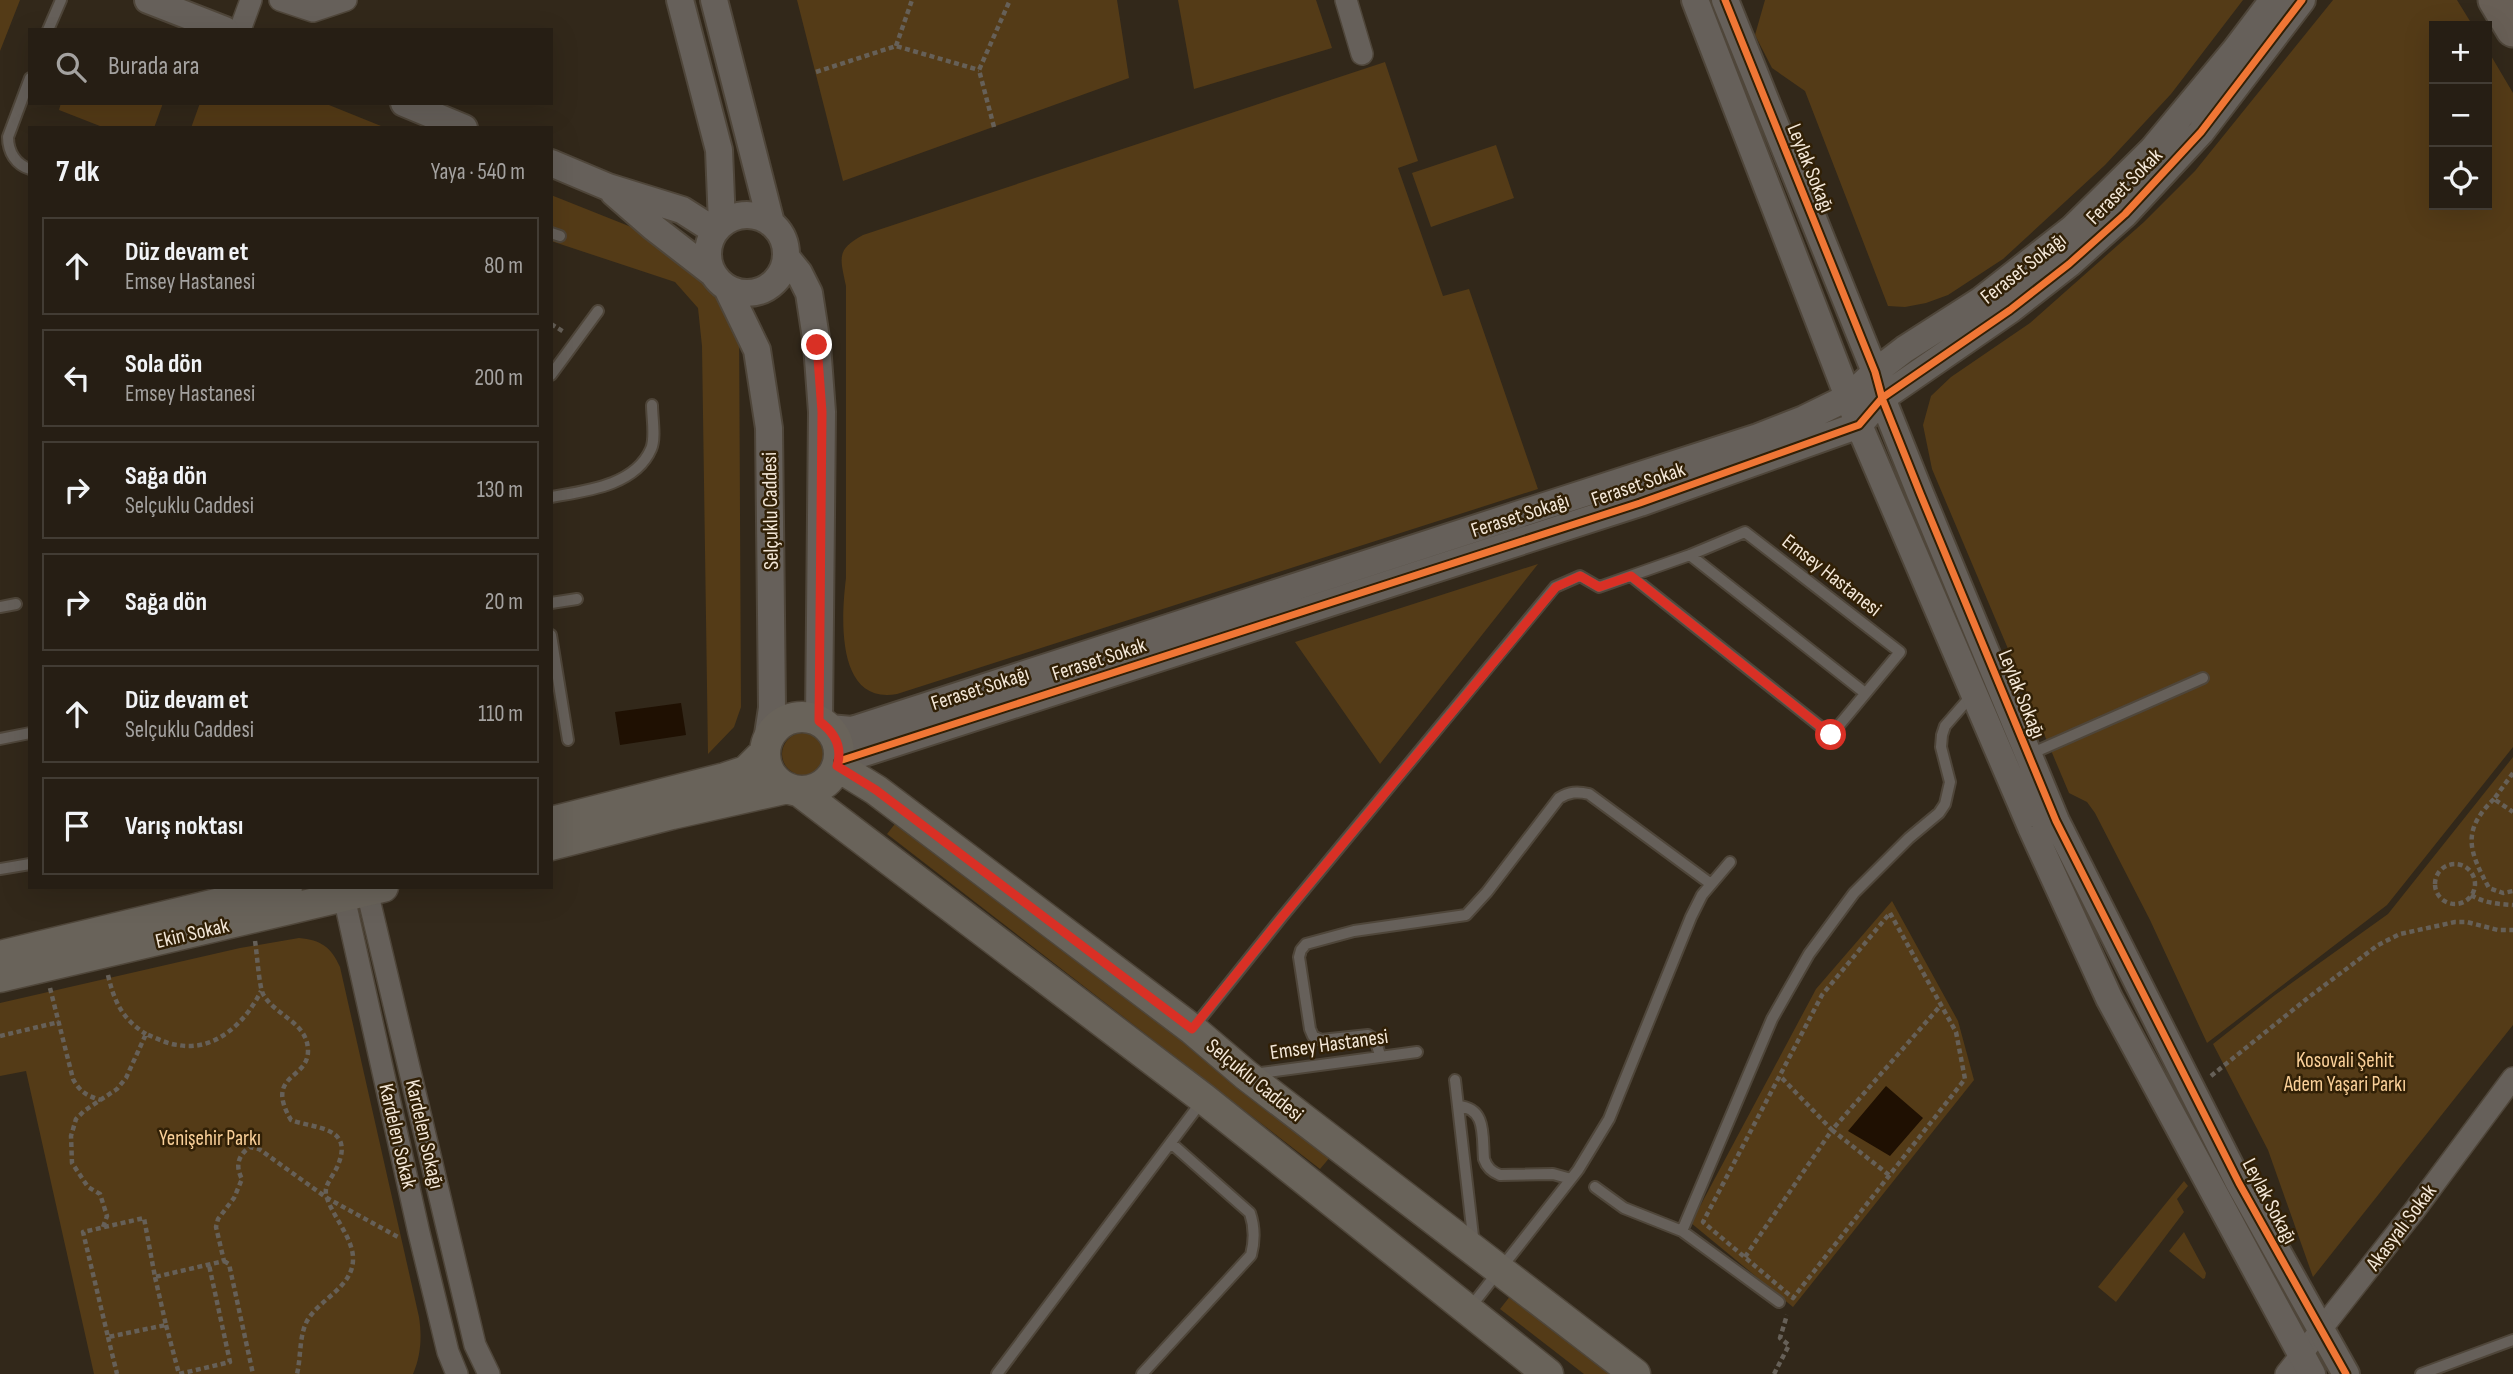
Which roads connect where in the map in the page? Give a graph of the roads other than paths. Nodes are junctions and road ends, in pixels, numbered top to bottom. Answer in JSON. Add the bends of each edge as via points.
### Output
{"nodes":[{"id":1,"x":61,"y":0,"type":"edge"},
{"id":2,"x":148,"y":0,"type":"edge"},
{"id":3,"x":251,"y":0,"type":"edge"},
{"id":4,"x":280,"y":0,"type":"edge"},
{"id":5,"x":346,"y":0,"type":"edge"},
{"id":6,"x":680,"y":0,"type":"edge"},
{"id":7,"x":714,"y":0,"type":"edge"},
{"id":8,"x":1346,"y":0,"type":"edge"},
{"id":9,"x":1695,"y":0,"type":"edge"},
{"id":10,"x":1725,"y":0,"type":"edge"},
{"id":11,"x":2273,"y":0,"type":"edge"},
{"id":12,"x":2302,"y":0,"type":"edge"},
{"id":13,"x":2495,"y":0,"type":"edge"},
{"id":14,"x":49,"y":28,"type":"edge"},
{"id":15,"x":220,"y":28,"type":"edge"},
{"id":16,"x":241,"y":28,"type":"edge"},
{"id":17,"x":2513,"y":30,"type":"edge"},
{"id":18,"x":1362,"y":54,"type":"dead end"},
{"id":19,"x":28,"y":83,"type":"edge"},
{"id":20,"x":407,"y":105,"type":"edge"},
{"id":21,"x":430,"y":121,"type":"edge"},
{"id":22,"x":454,"y":126,"type":"edge"},
{"id":23,"x":553,"y":164,"type":"edge"},
{"id":24,"x":28,"y":168,"type":"edge"},
{"id":25,"x":608,"y":187,"type":"junction"},
{"id":26,"x":771,"y":223,"type":"junction"},
{"id":27,"x":719,"y":228,"type":"junction"},
{"id":28,"x":786,"y":257,"type":"junction"},
{"id":29,"x":719,"y":280,"type":"junction"},
{"id":30,"x":598,"y":311,"type":"dead end"},
{"id":31,"x":553,"y":372,"type":"edge"},
{"id":32,"x":1875,"y":372,"type":"junction"},
{"id":33,"x":1849,"y":397,"type":"junction"},
{"id":34,"x":1882,"y":398,"type":"junction"},
{"id":35,"x":652,"y":405,"type":"dead end"},
{"id":36,"x":1859,"y":425,"type":"junction"},
{"id":37,"x":553,"y":498,"type":"edge"},
{"id":38,"x":1690,"y":555,"type":"junction"},
{"id":39,"x":1631,"y":576,"type":"junction"},
{"id":40,"x":577,"y":599,"type":"dead end"},
{"id":41,"x":553,"y":603,"type":"edge"},
{"id":42,"x":16,"y":604,"type":"dead end"},
{"id":43,"x":0,"y":607,"type":"edge"},
{"id":44,"x":553,"y":647,"type":"edge"},
{"id":45,"x":2203,"y":678,"type":"dead end"},
{"id":46,"x":1865,"y":693,"type":"junction"},
{"id":47,"x":1974,"y":693,"type":"junction"},
{"id":48,"x":824,"y":724,"type":"junction"},
{"id":49,"x":28,"y":733,"type":"edge"},
{"id":50,"x":0,"y":739,"type":"edge"},
{"id":51,"x":568,"y":740,"type":"dead end"},
{"id":52,"x":766,"y":747,"type":"junction"},
{"id":53,"x":2028,"y":755,"type":"junction"},
{"id":54,"x":838,"y":764,"type":"junction"},
{"id":55,"x":793,"y":790,"type":"junction"},
{"id":56,"x":553,"y":821,"type":"edge"},
{"id":57,"x":553,"y":844,"type":"edge"},
{"id":58,"x":1730,"y":862,"type":"dead end"},
{"id":59,"x":28,"y":864,"type":"edge"},
{"id":60,"x":0,"y":869,"type":"edge"},
{"id":61,"x":1711,"y":884,"type":"junction"},
{"id":62,"x":270,"y":889,"type":"edge"},
{"id":63,"x":361,"y":890,"type":"edge"},
{"id":64,"x":220,"y":895,"type":"edge"},
{"id":65,"x":0,"y":956,"type":"edge"},
{"id":66,"x":0,"y":977,"type":"edge"},
{"id":67,"x":1192,"y":1029,"type":"junction"},
{"id":68,"x":1417,"y":1052,"type":"dead end"},
{"id":69,"x":1380,"y":1055,"type":"junction"},
{"id":70,"x":1246,"y":1075,"type":"junction"},
{"id":71,"x":2513,"y":1078,"type":"edge"},
{"id":72,"x":1455,"y":1080,"type":"dead end"},
{"id":73,"x":1204,"y":1099,"type":"junction"},
{"id":74,"x":1458,"y":1106,"type":"junction"},
{"id":75,"x":1171,"y":1143,"type":"junction"},
{"id":76,"x":1571,"y":1179,"type":"junction"},
{"id":77,"x":1595,"y":1187,"type":"dead end"},
{"id":78,"x":1682,"y":1231,"type":"junction"},
{"id":79,"x":1475,"y":1251,"type":"junction"},
{"id":80,"x":1501,"y":1270,"type":"junction"},
{"id":81,"x":1779,"y":1302,"type":"dead end"},
{"id":82,"x":1468,"y":1310,"type":"junction"},
{"id":83,"x":2321,"y":1331,"type":"junction"},
{"id":84,"x":2513,"y":1340,"type":"edge"},
{"id":85,"x":2300,"y":1368,"type":"edge"},
{"id":86,"x":457,"y":1374,"type":"edge"},
{"id":87,"x":489,"y":1374,"type":"edge"},
{"id":88,"x":997,"y":1374,"type":"edge"},
{"id":89,"x":1142,"y":1374,"type":"edge"},
{"id":90,"x":1548,"y":1374,"type":"edge"},
{"id":91,"x":1634,"y":1374,"type":"edge"},
{"id":92,"x":2346,"y":1374,"type":"edge"},
{"id":93,"x":2421,"y":1374,"type":"edge"}],
"edges":[{"from":1,"to":14,"type":"lane"},
{"from":2,"to":15,"type":"street"},
{"from":3,"to":16,"type":"street"},
{"from":4,"to":5,"type":"street","via":[[313,11]]},
{"from":6,"to":27,"type":"street","via":[[719,150]]},
{"from":7,"to":26,"type":"street"},
{"from":8,"to":18,"type":"street"},
{"from":9,"to":33,"type":"street","name":"Leylak Sokağı"},
{"from":10,"to":32,"type":"street","name":"Leylak Sokağı"},
{"from":11,"to":32,"type":"street","name":"Feraset Sokağı","via":[[2152,150],[2073,228],[1980,301]]},
{"from":12,"to":34,"type":"street","name":"Feraset Sokak","via":[[2201,132],[2125,214],[2020,302]]},
{"from":13,"to":17,"type":"main road"},
{"from":19,"to":24,"type":"lane","via":[[8,137],[13,157]]},
{"from":20,"to":21,"type":"street"},
{"from":21,"to":22,"type":"street"},
{"from":23,"to":25,"type":"street"},
{"from":25,"to":27,"type":"street","via":[[682,210]]},
{"from":25,"to":29,"type":"street"},
{"from":26,"to":27,"type":"street","via":[[738,216]]},
{"from":26,"to":28,"type":"street","via":[[785,244]]},
{"from":27,"to":29,"type":"street","via":[[708,248],[708,260]]},
{"from":28,"to":29,"type":"street","via":[[780,274],[754,293],[741,293]]},
{"from":28,"to":48,"type":"street","via":[[809,293],[817,345],[822,412]]},
{"from":29,"to":52,"type":"street","name":"Selçuklu Caddesi","via":[[757,350],[769,428],[772,708]]},
{"from":30,"to":31,"type":"lane"},
{"from":32,"to":33,"type":"street","name":"Feraset Sokağı"},
{"from":32,"to":34,"type":"street","name":"Leylak Sokağı"},
{"from":33,"to":36,"type":"street","name":"Leylak Sokağı"},
{"from":33,"to":48,"type":"street","name":"Feraset Sokağı","via":[[1758,437],[852,730]]},
{"from":34,"to":36,"type":"street","name":"Feraset Sokak"},
{"from":34,"to":53,"type":"street","name":"Leylak Sokağı"},
{"from":35,"to":37,"type":"lane","via":[[652,448],[639,466],[597,489]]},
{"from":36,"to":47,"type":"street","name":"Leylak Sokağı"},
{"from":36,"to":54,"type":"street","name":"Feraset Sokak","via":[[1640,503]]},
{"from":38,"to":39,"type":"lane","name":"Emsey Hastanesi"},
{"from":38,"to":46,"type":"lane"},
{"from":38,"to":46,"type":"lane","name":"Emsey Hastanesi","via":[[1745,532],[1900,652]]},
{"from":39,"to":46,"type":"lane","name":"Emsey Hastanesi","via":[[1831,735]]},
{"from":39,"to":67,"type":"lane","name":"Emsey Hastanesi","via":[[1599,587],[1580,576],[1556,587]]},
{"from":40,"to":41,"type":"lane"},
{"from":42,"to":43,"type":"lane"},
{"from":44,"to":51,"type":"lane"},
{"from":45,"to":53,"type":"lane"},
{"from":47,"to":78,"type":"lane","via":[[1942,735],[1950,782],[1945,804],[1854,893],[1802,965],[1772,1019]]},
{"from":47,"to":85,"type":"street","name":"Leylak Sokağı","via":[[2109,998]]},
{"from":48,"to":52,"type":"main road","via":[[807,717],[783,722]]},
{"from":48,"to":54,"type":"main road","via":[[836,738]]},
{"from":49,"to":50,"type":"lane"},
{"from":52,"to":55,"type":"main road","via":[[771,774]]},
{"from":52,"to":56,"type":"main road","via":[[746,771]]},
{"from":53,"to":83,"type":"street","name":"Leylak Sokağı","via":[[2056,821],[2192,1091]]},
{"from":54,"to":55,"type":"main road","via":[[820,787]]},
{"from":54,"to":67,"type":"main road","name":"Selçuklu Caddesi"},
{"from":55,"to":57,"type":"main road"},
{"from":55,"to":73,"type":"main road"},
{"from":58,"to":61,"type":"lane"},
{"from":59,"to":60,"type":"lane"},
{"from":61,"to":69,"type":"lane","via":[[1589,794],[1567,793],[1466,915],[1354,930],[1306,944],[1301,950],[1313,1037],[1368,1035],[1375,1039]]},
{"from":61,"to":76,"type":"lane","via":[[1690,917],[1609,1119]]},
{"from":62,"to":64,"type":"main road","name":"Ekin Sokak"},
{"from":63,"to":66,"type":"main road","name":"Ekin Sokak"},
{"from":63,"to":86,"type":"street","name":"Kardelen Sokak","via":[[424,1251]]},
{"from":63,"to":87,"type":"street","name":"Kardelen Sokağı","via":[[475,1345]]},
{"from":64,"to":65,"type":"main road","name":"Ekin Sokak"},
{"from":67,"to":70,"type":"main road","name":"Selçuklu Caddesi"},
{"from":68,"to":69,"type":"lane","name":"Emsey Hastanesi"},
{"from":69,"to":70,"type":"lane","name":"Emsey Hastanesi"},
{"from":70,"to":79,"type":"main road","name":"Selçuklu Caddesi"},
{"from":71,"to":83,"type":"street","name":"Akasyalı Sokak"},
{"from":72,"to":74,"type":"lane"},
{"from":73,"to":75,"type":"lane"},
{"from":73,"to":82,"type":"main road"},
{"from":74,"to":76,"type":"lane","via":[[1479,1116],[1484,1159],[1495,1173],[1553,1174]]},
{"from":74,"to":79,"type":"lane"},
{"from":75,"to":88,"type":"lane"},
{"from":75,"to":89,"type":"lane","via":[[1250,1213],[1255,1236],[1251,1255]]},
{"from":76,"to":80,"type":"lane"},
{"from":77,"to":78,"type":"lane","via":[[1624,1208]]},
{"from":78,"to":81,"type":"lane"},
{"from":79,"to":80,"type":"main road","name":"Selçuklu Caddesi"},
{"from":80,"to":82,"type":"lane"},
{"from":80,"to":91,"type":"main road","name":"Selçuklu Caddesi"},
{"from":82,"to":90,"type":"main road"},
{"from":83,"to":85,"type":"street","name":"Akasyalı Sokak"},
{"from":83,"to":92,"type":"street","name":"Leylak Sokağı"},
{"from":84,"to":93,"type":"lane"}]}
